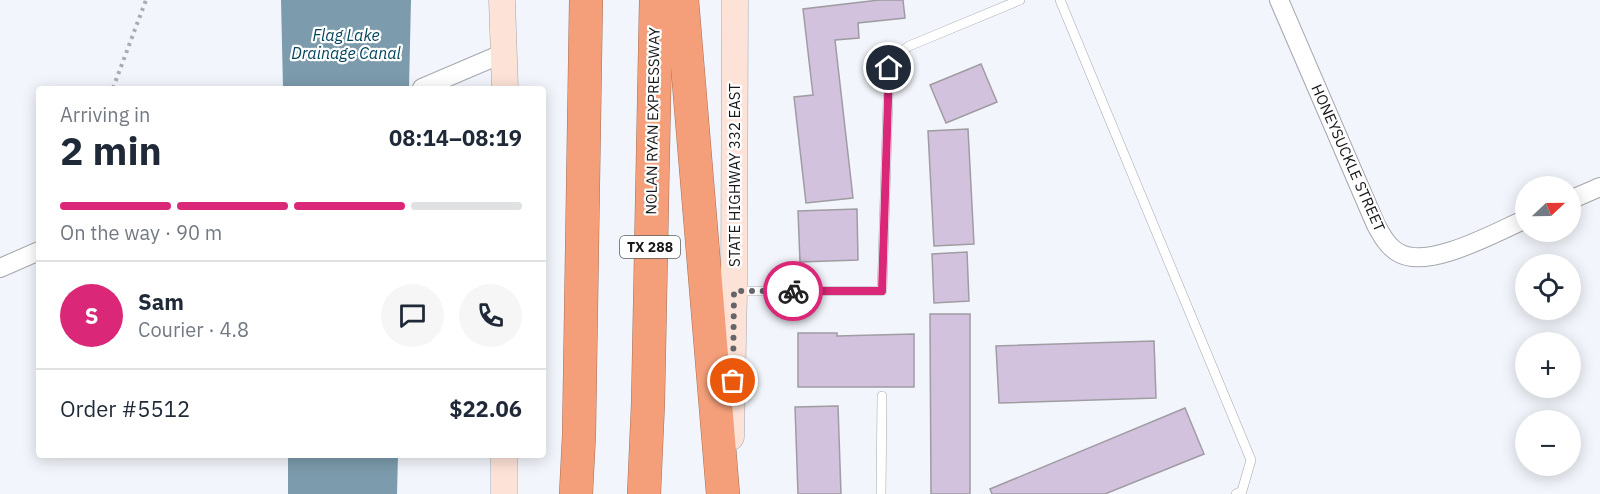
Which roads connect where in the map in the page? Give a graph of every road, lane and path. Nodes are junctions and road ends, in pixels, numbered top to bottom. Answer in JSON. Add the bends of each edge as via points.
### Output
{"nodes":[{"id":1,"x":147,"y":0,"type":"edge"},
{"id":2,"x":502,"y":0,"type":"edge"},
{"id":3,"x":586,"y":0,"type":"edge"},
{"id":4,"x":656,"y":0,"type":"edge"},
{"id":5,"x":682,"y":0,"type":"edge"},
{"id":6,"x":735,"y":0,"type":"edge"},
{"id":7,"x":1020,"y":0,"type":"edge"},
{"id":8,"x":1060,"y":0,"type":"edge"},
{"id":9,"x":1279,"y":0,"type":"edge"},
{"id":10,"x":504,"y":53,"type":"junction"},
{"id":11,"x":113,"y":86,"type":"edge"},
{"id":12,"x":428,"y":86,"type":"edge"},
{"id":13,"x":505,"y":86,"type":"edge"},
{"id":14,"x":1600,"y":187,"type":"edge"},
{"id":15,"x":1581,"y":195,"type":"edge"},
{"id":16,"x":1515,"y":224,"type":"edge"},
{"id":17,"x":36,"y":252,"type":"edge"},
{"id":18,"x":0,"y":268,"type":"edge"},
{"id":19,"x":734,"y":291,"type":"junction"},
{"id":20,"x":882,"y":396,"type":"dead end"},
{"id":21,"x":504,"y":458,"type":"edge"},
{"id":22,"x":504,"y":494,"type":"edge"},
{"id":23,"x":576,"y":494,"type":"edge"},
{"id":24,"x":644,"y":494,"type":"edge"},
{"id":25,"x":723,"y":494,"type":"edge"},
{"id":26,"x":730,"y":494,"type":"edge"},
{"id":27,"x":881,"y":494,"type":"edge"},
{"id":28,"x":1236,"y":494,"type":"edge"}],
"edges":[{"from":1,"to":11,"type":"path"},
{"from":2,"to":10,"type":"main road"},
{"from":3,"to":23,"type":"highway"},
{"from":4,"to":24,"type":"highway","name":"NOLAN RYAN EXPRESSWAY","number":"TX 288"},
{"from":5,"to":25,"type":"highway"},
{"from":6,"to":19,"type":"main road","name":"STATE HIGHWAY 332 EAST"},
{"from":7,"to":19,"type":"lane","via":[[909,46],[895,56],[889,68],[882,291]]},
{"from":8,"to":28,"type":"lane","via":[[1251,460],[1242,491]]},
{"from":9,"to":16,"type":"street","name":"HONEYSUCKLE STREET","via":[[1386,242],[1400,254],[1417,259],[1438,256]]},
{"from":10,"to":12,"type":"street"},
{"from":10,"to":13,"type":"main road"},
{"from":14,"to":15,"type":"street"},
{"from":17,"to":18,"type":"street"},
{"from":19,"to":26,"type":"main road","name":"STATE HIGHWAY 332 EAST"},
{"from":20,"to":27,"type":"lane"},
{"from":21,"to":22,"type":"main road"}]}
